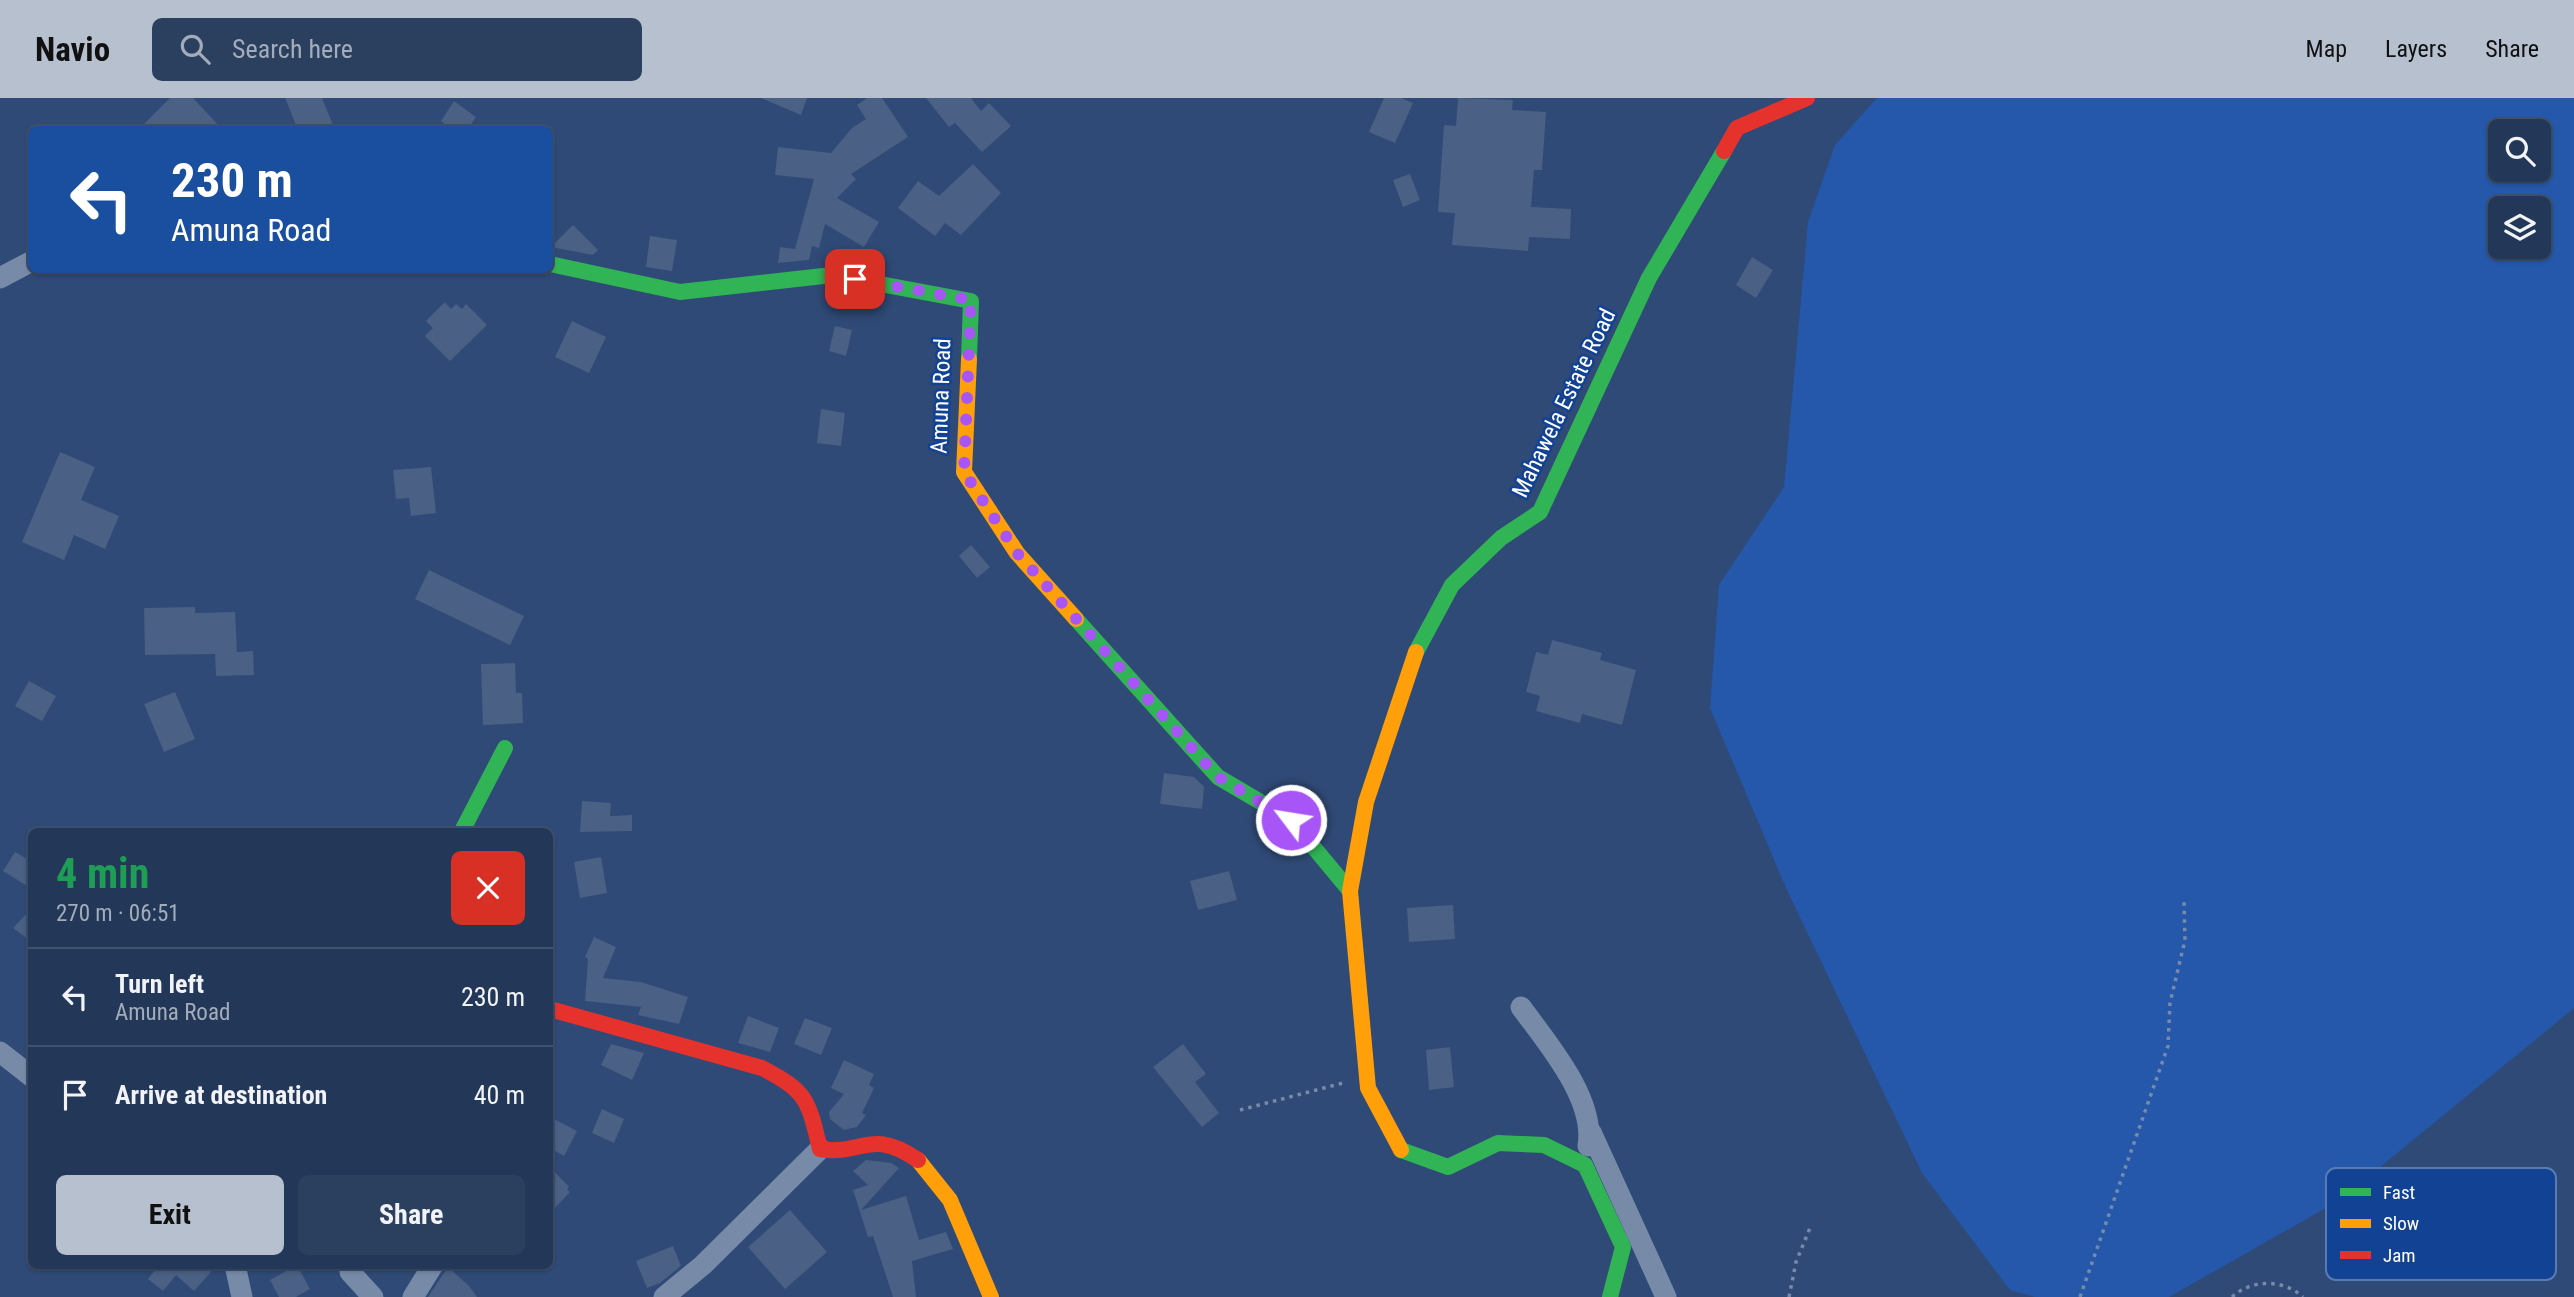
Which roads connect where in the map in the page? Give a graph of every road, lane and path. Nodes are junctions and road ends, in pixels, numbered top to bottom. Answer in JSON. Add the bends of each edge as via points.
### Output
{"nodes":[{"id":1,"x":1807,"y":98,"type":"edge"},
{"id":2,"x":28,"y":263,"type":"edge"},
{"id":3,"x":553,"y":265,"type":"edge"},
{"id":4,"x":0,"y":278,"type":"edge"},
{"id":5,"x":505,"y":748,"type":"dead end"},
{"id":6,"x":464,"y":828,"type":"edge"},
{"id":7,"x":1350,"y":891,"type":"junction"},
{"id":8,"x":2184,"y":902,"type":"dead end"},
{"id":9,"x":1521,"y":1007,"type":"dead end"},
{"id":10,"x":553,"y":1010,"type":"edge"},
{"id":11,"x":0,"y":1052,"type":"edge"},
{"id":12,"x":28,"y":1073,"type":"edge"},
{"id":13,"x":1368,"y":1076,"type":"junction"},
{"id":14,"x":1240,"y":1110,"type":"dead end"},
{"id":15,"x":1591,"y":1132,"type":"junction"},
{"id":16,"x":820,"y":1149,"type":"junction"},
{"id":17,"x":1586,"y":1165,"type":"junction"},
{"id":18,"x":1810,"y":1228,"type":"dead end"},
{"id":19,"x":236,"y":1269,"type":"edge"},
{"id":20,"x":430,"y":1269,"type":"edge"},
{"id":21,"x":350,"y":1272,"type":"dead end"},
{"id":22,"x":242,"y":1297,"type":"edge"},
{"id":23,"x":373,"y":1297,"type":"edge"},
{"id":24,"x":413,"y":1297,"type":"edge"},
{"id":25,"x":664,"y":1297,"type":"edge"},
{"id":26,"x":991,"y":1297,"type":"edge"},
{"id":27,"x":1610,"y":1297,"type":"edge"},
{"id":28,"x":1666,"y":1297,"type":"edge"},
{"id":29,"x":1789,"y":1297,"type":"edge"},
{"id":30,"x":2080,"y":1297,"type":"edge"},
{"id":31,"x":2232,"y":1297,"type":"edge"},
{"id":32,"x":2303,"y":1297,"type":"edge"}],
"edges":[{"from":1,"to":7,"type":"street","name":"Mahawela Estate Road","via":[[1737,128],[1648,278],[1540,512],[1501,538],[1452,586],[1421,638],[1366,802]]},
{"from":2,"to":4,"type":"street"},
{"from":3,"to":7,"type":"street","name":"Amuna Road","via":[[680,292],[832,275],[971,300],[964,472],[1017,553],[1218,777],[1291,820]]},
{"from":5,"to":6,"type":"street"},
{"from":7,"to":13,"type":"street","name":"Mahawela Estate Road"},
{"from":8,"to":30,"type":"path","via":[[2185,940],[2170,1003],[2168,1046]]},
{"from":9,"to":15,"type":"street","via":[[1569,1073]]},
{"from":10,"to":16,"type":"street","via":[[762,1068],[793,1084],[810,1109]]},
{"from":11,"to":12,"type":"street"},
{"from":13,"to":14,"type":"path"},
{"from":13,"to":17,"type":"street","name":"Mahawela Estate Road","via":[[1368,1088],[1401,1151],[1448,1167],[1498,1143],[1544,1145]]},
{"from":15,"to":17,"type":"street"},
{"from":15,"to":28,"type":"street"},
{"from":16,"to":25,"type":"street","via":[[703,1265]]},
{"from":16,"to":26,"type":"street","via":[[834,1152],[872,1142],[908,1149],[945,1188]]},
{"from":17,"to":27,"type":"street","via":[[1623,1247]]},
{"from":18,"to":29,"type":"path"},
{"from":19,"to":22,"type":"street"},
{"from":20,"to":24,"type":"street"},
{"from":21,"to":23,"type":"street"},
{"from":31,"to":32,"type":"path","via":[[2263,1282],[2295,1289]]}]}
